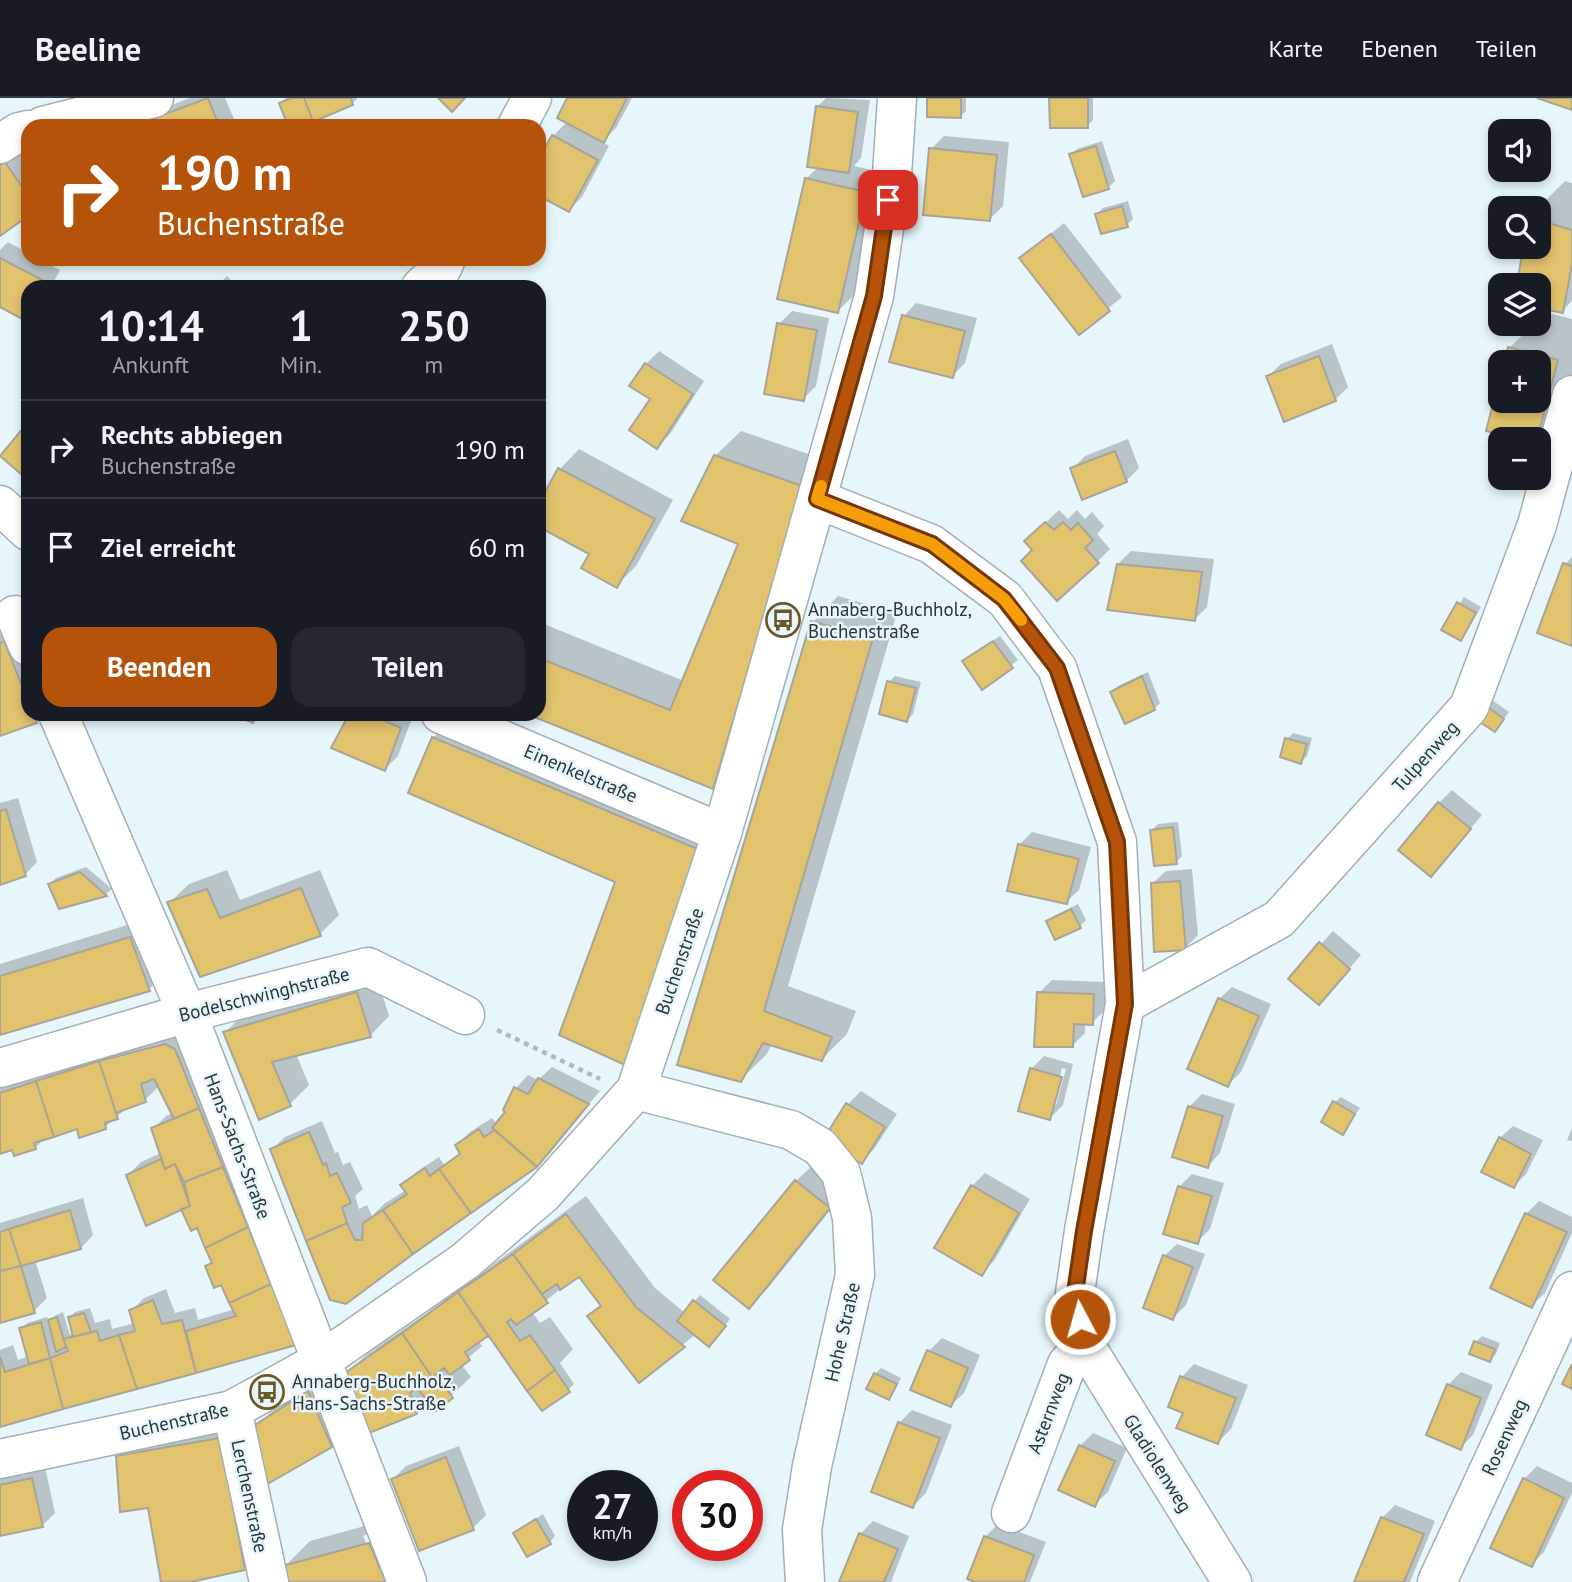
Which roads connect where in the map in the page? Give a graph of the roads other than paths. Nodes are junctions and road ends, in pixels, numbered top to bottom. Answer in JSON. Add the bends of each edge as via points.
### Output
{"nodes":[{"id":1,"x":154,"y":98,"type":"edge"},
{"id":2,"x":532,"y":98,"type":"edge"},
{"id":3,"x":897,"y":98,"type":"edge"},
{"id":4,"x":71,"y":119,"type":"edge"},
{"id":5,"x":521,"y":119,"type":"edge"},
{"id":6,"x":21,"y":132,"type":"edge"},
{"id":7,"x":0,"y":144,"type":"edge"},
{"id":8,"x":443,"y":266,"type":"edge"},
{"id":9,"x":429,"y":280,"type":"edge"},
{"id":10,"x":1572,"y":395,"type":"edge"},
{"id":11,"x":817,"y":499,"type":"junction"},
{"id":12,"x":0,"y":505,"type":"edge"},
{"id":13,"x":21,"y":524,"type":"edge"},
{"id":14,"x":61,"y":721,"type":"edge"},
{"id":15,"x":458,"y":721,"type":"edge"},
{"id":16,"x":722,"y":833,"type":"junction"},
{"id":17,"x":1125,"y":1004,"type":"junction"},
{"id":18,"x":187,"y":1013,"type":"junction"},
{"id":19,"x":464,"y":1015,"type":"road end"},
{"id":20,"x":0,"y":1068,"type":"edge"},
{"id":21,"x":634,"y":1092,"type":"junction"},
{"id":22,"x":1572,"y":1291,"type":"edge"},
{"id":23,"x":1085,"y":1345,"type":"junction"},
{"id":24,"x":321,"y":1361,"type":"junction"},
{"id":25,"x":232,"y":1410,"type":"junction"},
{"id":26,"x":0,"y":1459,"type":"edge"},
{"id":27,"x":1011,"y":1513,"type":"dead end"},
{"id":28,"x":269,"y":1582,"type":"edge"},
{"id":29,"x":407,"y":1582,"type":"edge"},
{"id":30,"x":805,"y":1582,"type":"edge"},
{"id":31,"x":1232,"y":1582,"type":"edge"},
{"id":32,"x":1437,"y":1582,"type":"edge"}],
"edges":[{"from":1,"to":4,"type":"street"},
{"from":2,"to":5,"type":"street"},
{"from":3,"to":11,"type":"street","name":"Buchenstraße","via":[[892,175],[874,296]]},
{"from":6,"to":7,"type":"street"},
{"from":8,"to":9,"type":"street"},
{"from":10,"to":17,"type":"street","name":"Tulpenweg","via":[[1538,525],[1469,707],[1279,919]]},
{"from":11,"to":16,"type":"street","name":"Buchenstraße"},
{"from":11,"to":17,"type":"street","via":[[932,544],[1004,599],[1057,668],[1117,842]]},
{"from":12,"to":13,"type":"street"},
{"from":14,"to":18,"type":"street","name":"Hans-Sachs-Straße"},
{"from":15,"to":16,"type":"street","name":"Einenkelstraße"},
{"from":16,"to":21,"type":"street","name":"Buchenstraße"},
{"from":17,"to":23,"type":"street","via":[[1075,1293]]},
{"from":18,"to":19,"type":"street","name":"Bodelschwinghstraße","via":[[368,967]]},
{"from":18,"to":20,"type":"street","name":"Bodelschwinghstraße"},
{"from":18,"to":24,"type":"street","name":"Hans-Sachs-Straße"},
{"from":21,"to":24,"type":"street","name":"Buchenstraße","via":[[542,1194],[465,1261]]},
{"from":21,"to":30,"type":"street","name":"Hohe Straße","via":[[791,1130],[820,1147],[841,1172],[852,1218],[855,1275],[812,1466],[802,1530]]},
{"from":22,"to":32,"type":"street","name":"Rosenweg"},
{"from":23,"to":27,"type":"street","name":"Asternweg","via":[[1067,1364]]},
{"from":23,"to":31,"type":"street","name":"Gladiolenweg"},
{"from":24,"to":25,"type":"street","name":"Buchenstraße"},
{"from":24,"to":29,"type":"street","name":"Hans-Sachs-Straße"},
{"from":25,"to":26,"type":"street","name":"Buchenstraße"},
{"from":25,"to":28,"type":"street","name":"Lerchenstraße"}]}
